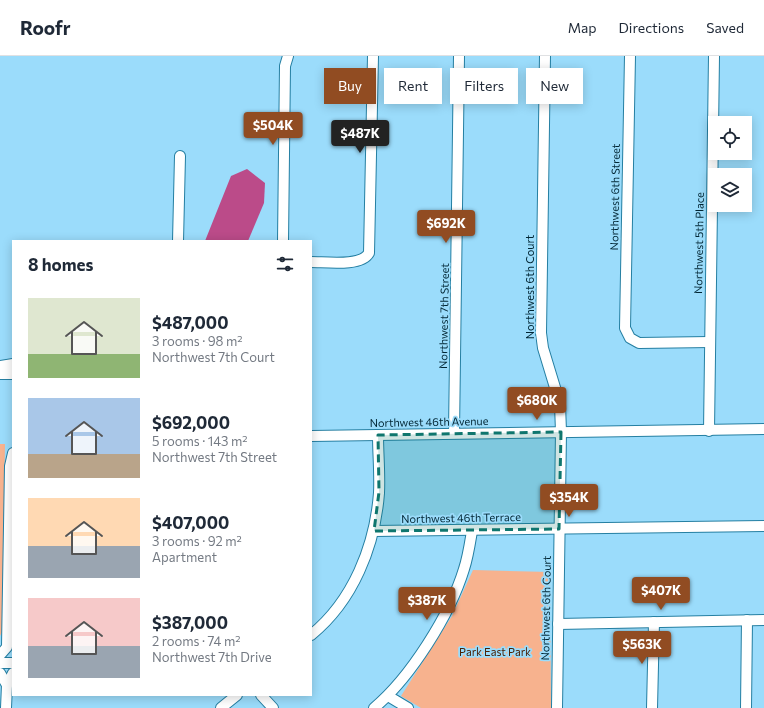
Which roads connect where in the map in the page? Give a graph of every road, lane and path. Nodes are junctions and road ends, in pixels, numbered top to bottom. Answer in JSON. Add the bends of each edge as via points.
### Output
{"nodes":[{"id":1,"x":288,"y":56,"type":"edge"},
{"id":2,"x":373,"y":56,"type":"edge"},
{"id":3,"x":459,"y":56,"type":"edge"},
{"id":4,"x":545,"y":56,"type":"edge"},
{"id":5,"x":630,"y":56,"type":"edge"},
{"id":6,"x":714,"y":56,"type":"edge"},
{"id":7,"x":180,"y":156,"type":"dead end"},
{"id":8,"x":178,"y":240,"type":"edge"},
{"id":9,"x":283,"y":240,"type":"edge"},
{"id":10,"x":312,"y":262,"type":"edge"},
{"id":11,"x":710,"y":342,"type":"junction"},
{"id":12,"x":12,"y":364,"type":"edge"},
{"id":13,"x":0,"y":366,"type":"edge"},
{"id":14,"x":0,"y":374,"type":"edge"},
{"id":15,"x":12,"y":374,"type":"edge"},
{"id":16,"x":764,"y":429,"type":"edge"},
{"id":17,"x":709,"y":431,"type":"junction"},
{"id":18,"x":561,"y":432,"type":"junction"},
{"id":19,"x":454,"y":433,"type":"junction"},
{"id":20,"x":378,"y":435,"type":"junction"},
{"id":21,"x":312,"y":436,"type":"edge"},
{"id":22,"x":12,"y":457,"type":"edge"},
{"id":23,"x":764,"y":526,"type":"edge"},
{"id":24,"x":559,"y":529,"type":"junction"},
{"id":25,"x":472,"y":530,"type":"junction"},
{"id":26,"x":374,"y":531,"type":"junction"},
{"id":27,"x":747,"y":620,"type":"junction"},
{"id":28,"x":764,"y":620,"type":"edge"},
{"id":29,"x":654,"y":622,"type":"junction"},
{"id":30,"x":558,"y":624,"type":"junction"},
{"id":31,"x":312,"y":634,"type":"edge"},
{"id":32,"x":7,"y":647,"type":"junction"},
{"id":33,"x":12,"y":655,"type":"edge"},
{"id":34,"x":0,"y":656,"type":"edge"},
{"id":35,"x":0,"y":663,"type":"edge"},
{"id":36,"x":12,"y":664,"type":"edge"},
{"id":37,"x":0,"y":673,"type":"edge"},
{"id":38,"x":12,"y":675,"type":"edge"},
{"id":39,"x":7,"y":685,"type":"junction"},
{"id":40,"x":236,"y":696,"type":"edge"},
{"id":41,"x":262,"y":696,"type":"edge"},
{"id":42,"x":388,"y":696,"type":"junction"},
{"id":43,"x":6,"y":708,"type":"edge"},
{"id":44,"x":221,"y":708,"type":"edge"},
{"id":45,"x":273,"y":708,"type":"edge"},
{"id":46,"x":374,"y":708,"type":"edge"},
{"id":47,"x":408,"y":708,"type":"edge"},
{"id":48,"x":557,"y":708,"type":"edge"},
{"id":49,"x":652,"y":708,"type":"edge"},
{"id":50,"x":746,"y":708,"type":"edge"}],
"edges":[{"from":1,"to":9,"type":"street","via":[[285,66]]},
{"from":2,"to":10,"type":"street","via":[[370,246],[366,257],[354,262]]},
{"from":3,"to":19,"type":"street","name":"Northwest 7th Street"},
{"from":4,"to":18,"type":"street","name":"Northwest 6th Court","via":[[541,333],[560,404]]},
{"from":5,"to":11,"type":"street","name":"Northwest 6th Street","via":[[625,328],[630,338],[639,343]]},
{"from":6,"to":11,"type":"street","name":"Northwest 5th Place"},
{"from":7,"to":8,"type":"street"},
{"from":11,"to":17,"type":"street","name":"Northwest 5th Place"},
{"from":12,"to":13,"type":"street"},
{"from":14,"to":15,"type":"street"},
{"from":16,"to":17,"type":"street","name":"Northwest 46th Avenue"},
{"from":17,"to":18,"type":"street","name":"Northwest 46th Avenue"},
{"from":18,"to":19,"type":"street","name":"Northwest 46th Avenue"},
{"from":18,"to":24,"type":"street","name":"Northwest 6th Court"},
{"from":19,"to":20,"type":"street","name":"Northwest 46th Avenue"},
{"from":20,"to":21,"type":"street","name":"Northwest 46th Avenue"},
{"from":20,"to":26,"type":"street","via":[[379,492]]},
{"from":22,"to":32,"type":"street"},
{"from":23,"to":24,"type":"street","name":"Northwest 46th Terrace"},
{"from":24,"to":25,"type":"street","name":"Northwest 46th Terrace"},
{"from":24,"to":30,"type":"street","name":"Northwest 6th Court"},
{"from":25,"to":26,"type":"street","name":"Northwest 46th Terrace"},
{"from":25,"to":42,"type":"street","via":[[465,568],[454,596],[411,669]]},
{"from":26,"to":31,"type":"street","via":[[366,557],[352,586],[335,612]]},
{"from":27,"to":28,"type":"street"},
{"from":27,"to":29,"type":"street"},
{"from":27,"to":50,"type":"street"},
{"from":29,"to":30,"type":"street"},
{"from":29,"to":49,"type":"street"},
{"from":30,"to":48,"type":"street","name":"Northwest 6th Court"},
{"from":32,"to":33,"type":"street"},
{"from":32,"to":34,"type":"street"},
{"from":35,"to":36,"type":"street"},
{"from":37,"to":39,"type":"street"},
{"from":38,"to":39,"type":"street"},
{"from":39,"to":43,"type":"street"},
{"from":40,"to":44,"type":"street"},
{"from":41,"to":45,"type":"street"},
{"from":42,"to":46,"type":"street"},
{"from":42,"to":47,"type":"street"}]}
